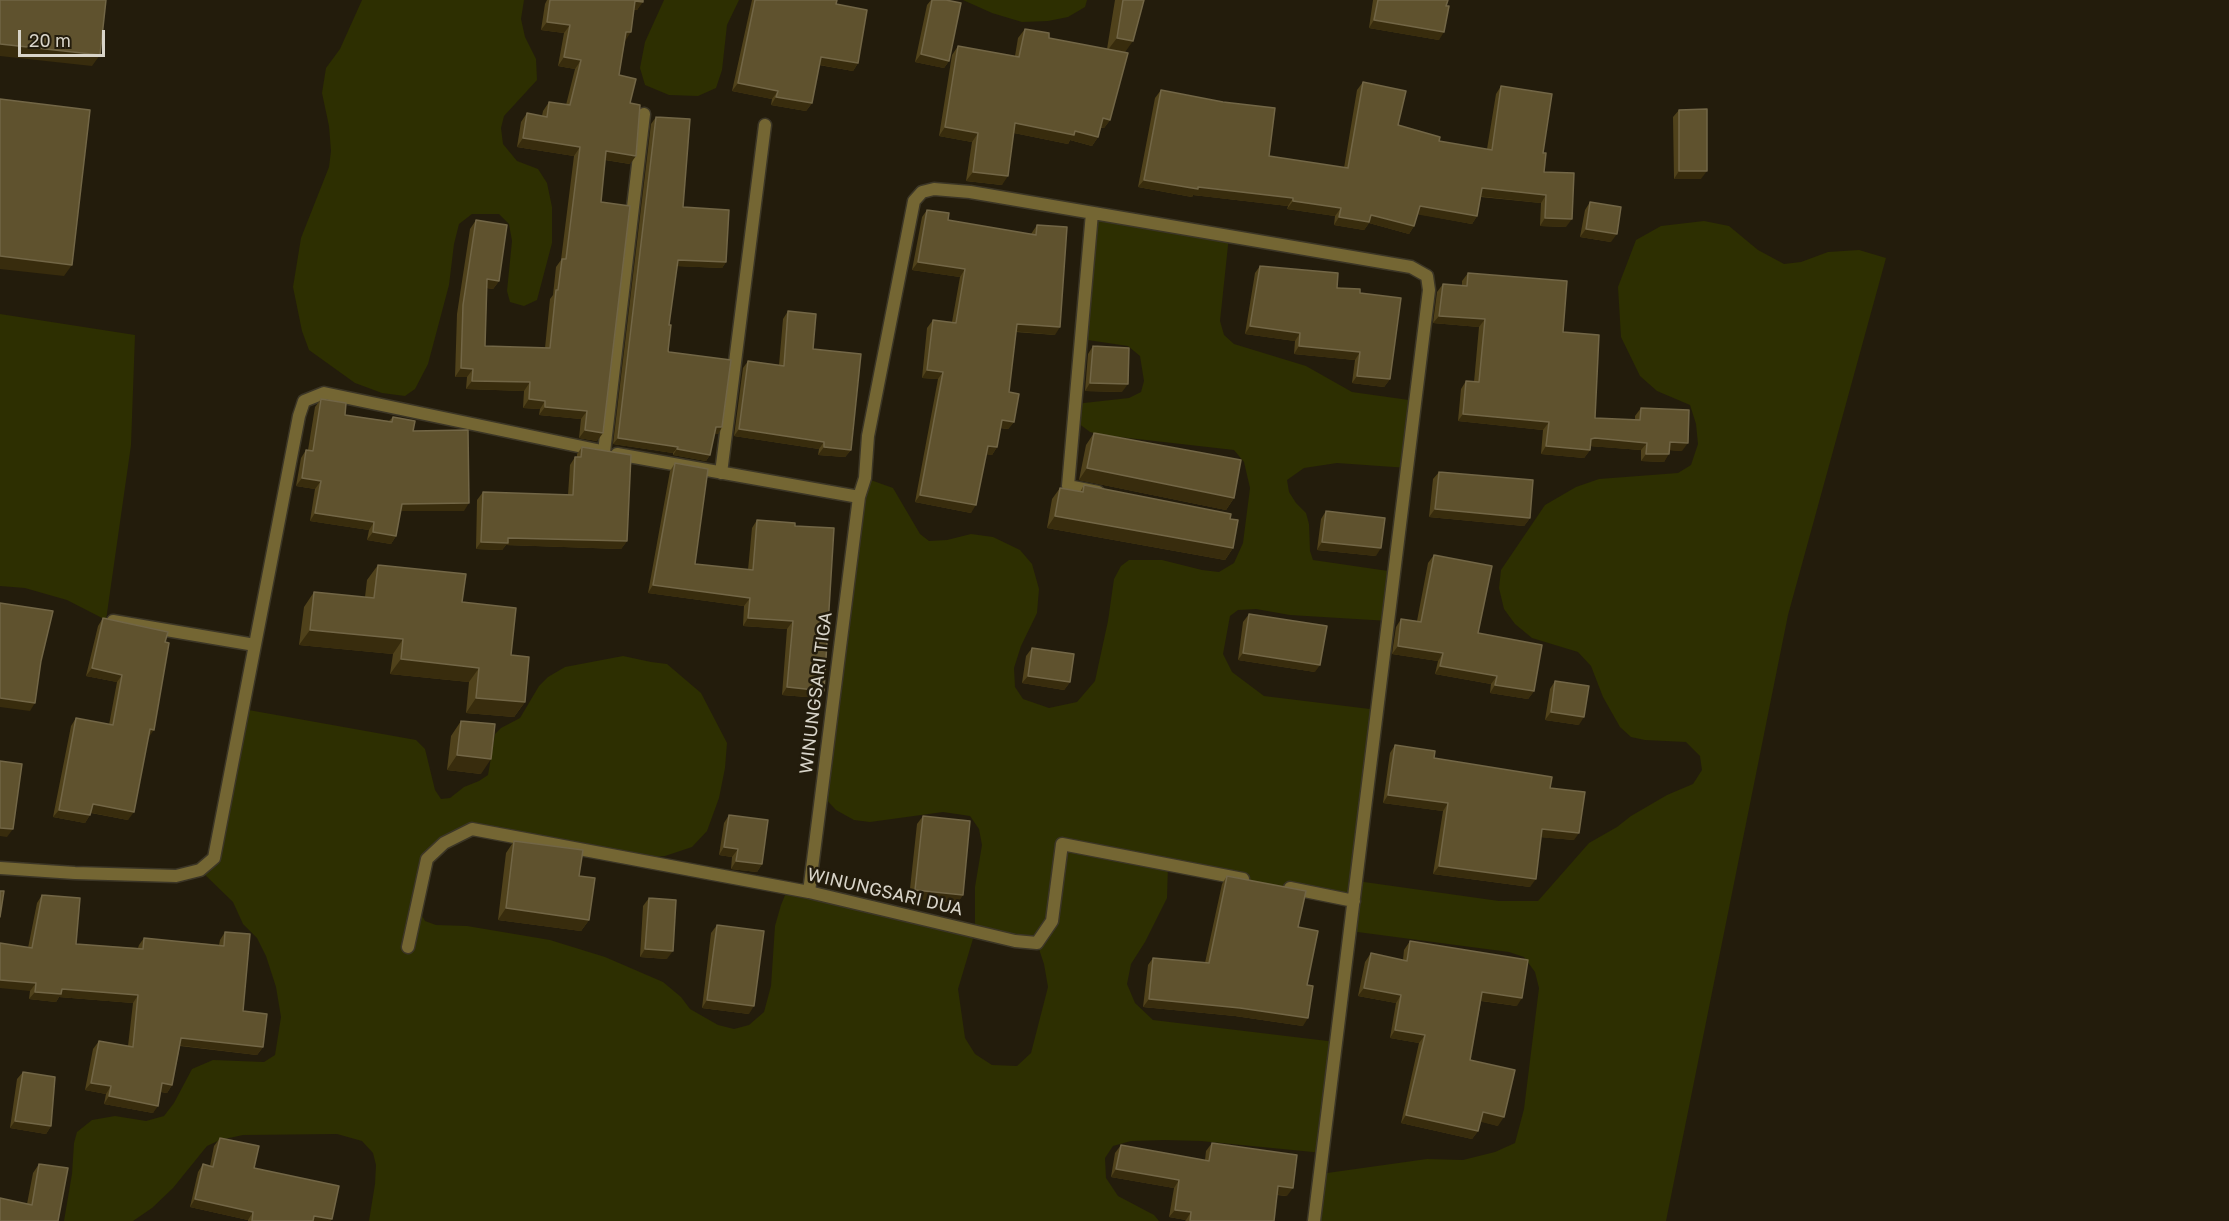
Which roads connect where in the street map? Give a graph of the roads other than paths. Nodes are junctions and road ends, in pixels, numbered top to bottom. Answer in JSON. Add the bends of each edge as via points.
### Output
{"nodes":[{"id":1,"x":644,"y":114,"type":"dead end"},
{"id":2,"x":765,"y":125,"type":"dead end"},
{"id":3,"x":1092,"y":213,"type":"junction"},
{"id":4,"x":604,"y":452,"type":"junction"},
{"id":5,"x":721,"y":473,"type":"junction"},
{"id":6,"x":1114,"y":496,"type":"edge"},
{"id":7,"x":859,"y":497,"type":"junction"},
{"id":8,"x":106,"y":620,"type":"edge"},
{"id":9,"x":255,"y":645,"type":"junction"},
{"id":10,"x":0,"y":868,"type":"edge"},
{"id":11,"x":1250,"y":881,"type":"edge"},
{"id":12,"x":1273,"y":885,"type":"edge"},
{"id":13,"x":809,"y":892,"type":"junction"},
{"id":14,"x":1354,"y":901,"type":"junction"},
{"id":15,"x":408,"y":947,"type":"dead end"},
{"id":16,"x":1314,"y":1221,"type":"edge"}],
"edges":[{"from":1,"to":4,"type":"street"},
{"from":2,"to":5,"type":"street"},
{"from":3,"to":6,"type":"street","via":[[1068,486]]},
{"from":3,"to":7,"type":"street","name":"WINUNGSARI TIGA","via":[[934,189],[922,192],[914,201]]},
{"from":3,"to":14,"type":"street","name":"WINUNGSARI TIGA","via":[[1411,267],[1427,276],[1430,290]]},
{"from":4,"to":5,"type":"street"},
{"from":4,"to":9,"type":"street","via":[[324,393],[304,401]]},
{"from":5,"to":7,"type":"street"},
{"from":7,"to":13,"type":"street","name":"WINUNGSARI TIGA"},
{"from":8,"to":9,"type":"street"},
{"from":9,"to":10,"type":"street","via":[[214,858],[200,870],[176,876]]},
{"from":11,"to":13,"type":"street","name":"WINUNGSARI DUA","via":[[1062,844],[1052,921],[1037,943]]},
{"from":12,"to":14,"type":"street"},
{"from":13,"to":15,"type":"street","name":"WINUNGSARI DUA","via":[[472,829],[444,843],[427,859]]},
{"from":14,"to":16,"type":"street","name":"WINUNGSARI TIGA"}]}
